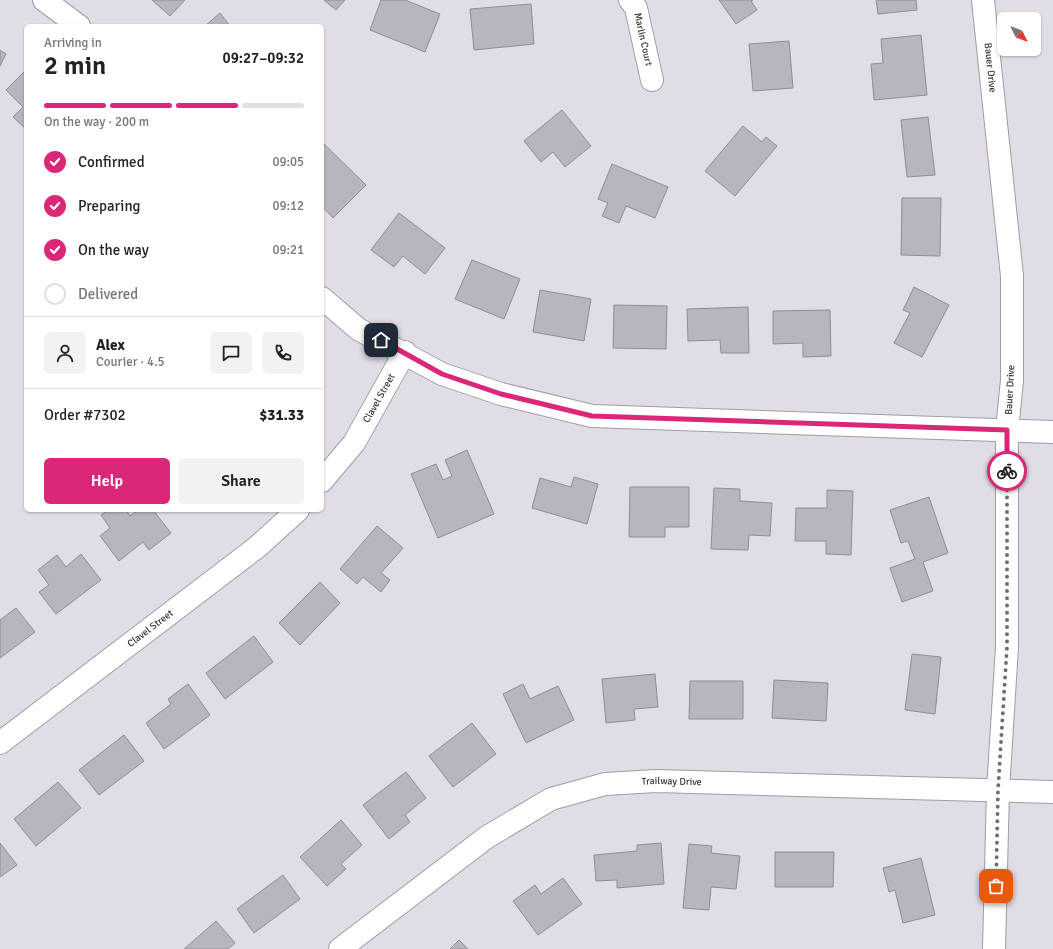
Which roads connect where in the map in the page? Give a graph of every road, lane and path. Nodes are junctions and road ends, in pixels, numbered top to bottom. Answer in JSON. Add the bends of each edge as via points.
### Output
{"nodes":[{"id":1,"x":44,"y":0,"type":"edge"},
{"id":2,"x":630,"y":0,"type":"edge"},
{"id":3,"x":983,"y":0,"type":"edge"},
{"id":4,"x":76,"y":24,"type":"edge"},
{"id":5,"x":652,"y":80,"type":"dead end"},
{"id":6,"x":324,"y":300,"type":"edge"},
{"id":7,"x":405,"y":352,"type":"junction"},
{"id":8,"x":1007,"y":430,"type":"junction"},
{"id":9,"x":1053,"y":432,"type":"edge"},
{"id":10,"x":324,"y":479,"type":"edge"},
{"id":11,"x":296,"y":512,"type":"edge"},
{"id":12,"x":0,"y":743,"type":"edge"},
{"id":13,"x":998,"y":790,"type":"junction"},
{"id":14,"x":1053,"y":792,"type":"edge"},
{"id":15,"x":340,"y":949,"type":"edge"},
{"id":16,"x":994,"y":949,"type":"edge"}],
"edges":[{"from":1,"to":4,"type":"street"},
{"from":2,"to":5,"type":"street","name":"Marlin Court","via":[[636,8]]},
{"from":3,"to":8,"type":"street","name":"Bauer Drive","via":[[1012,276],[1012,380]]},
{"from":6,"to":7,"type":"street","via":[[358,329]]},
{"from":7,"to":8,"type":"street","via":[[442,374],[501,394],[592,416]]},
{"from":7,"to":10,"type":"street","name":"Clavel Street","via":[[354,443]]},
{"from":8,"to":9,"type":"street"},
{"from":8,"to":13,"type":"street","name":"Bauer Drive","via":[[1007,647]]},
{"from":11,"to":12,"type":"street","name":"Clavel Street","via":[[256,548]]},
{"from":13,"to":14,"type":"street","name":"Trailway Drive"},
{"from":13,"to":15,"type":"street","name":"Trailway Drive","via":[[656,781],[605,784],[551,799],[487,837]]},
{"from":13,"to":16,"type":"street","name":"Bauer Drive"}]}
